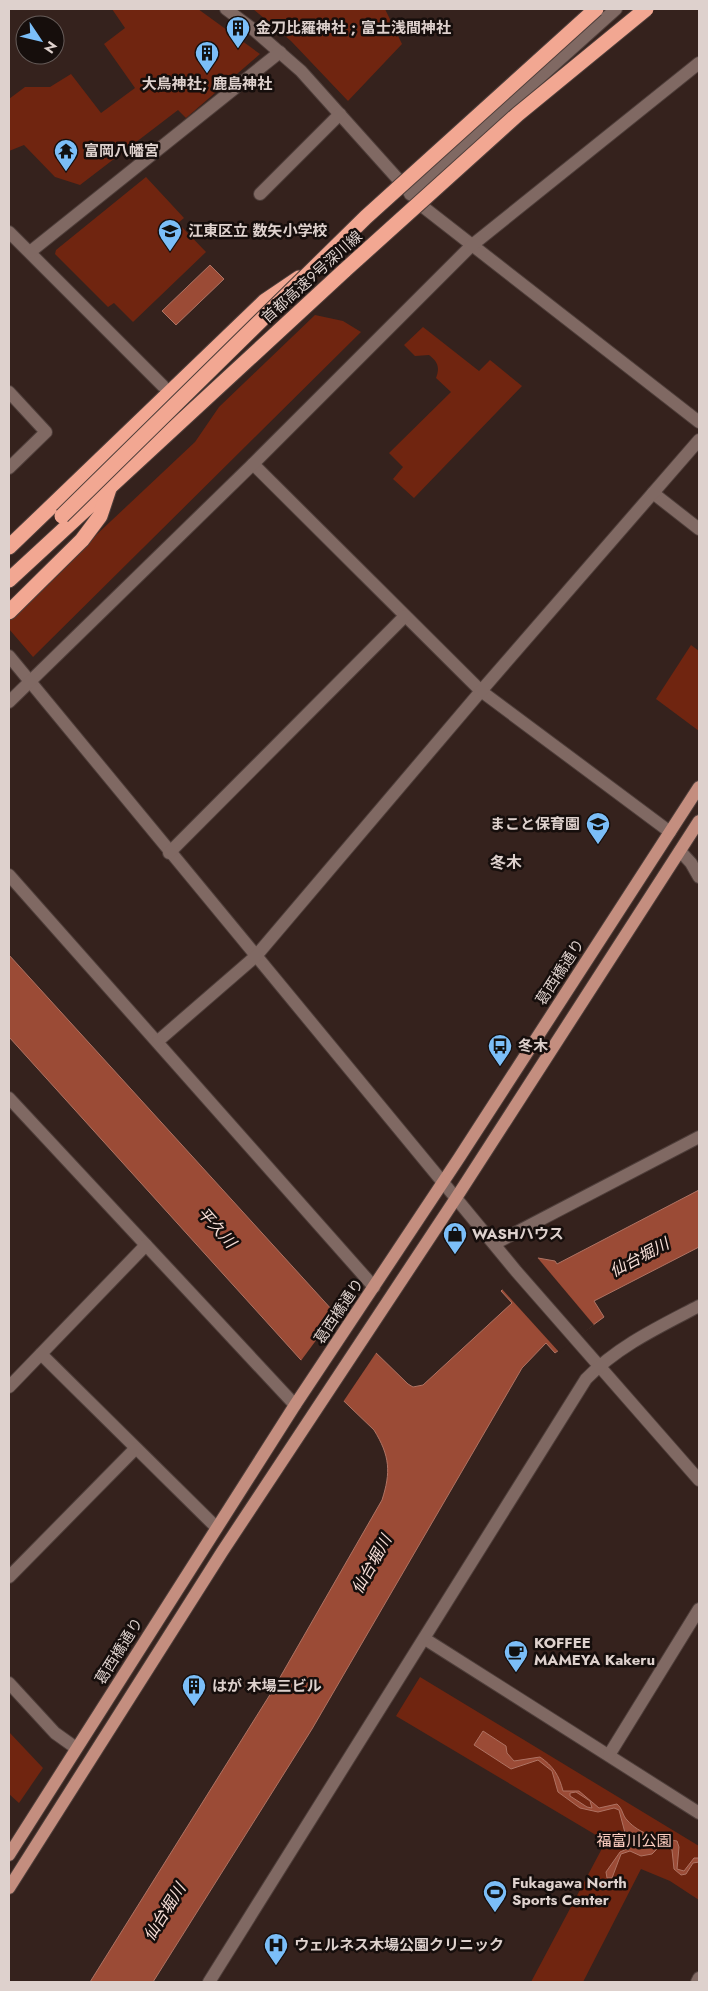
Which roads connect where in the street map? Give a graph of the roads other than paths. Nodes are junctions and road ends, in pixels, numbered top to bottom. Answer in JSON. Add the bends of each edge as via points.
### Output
{"nodes":[{"id":1,"x":226,"y":9,"type":"edge"},
{"id":2,"x":596,"y":9,"type":"edge"},
{"id":3,"x":616,"y":9,"type":"edge"},
{"id":4,"x":646,"y":9,"type":"edge"},
{"id":5,"x":280,"y":52,"type":"junction"},
{"id":6,"x":699,"y":63,"type":"edge"},
{"id":7,"x":340,"y":114,"type":"junction"},
{"id":8,"x":260,"y":194,"type":"dead end"},
{"id":9,"x":410,"y":194,"type":"junction"},
{"id":10,"x":9,"y":232,"type":"edge"},
{"id":11,"x":471,"y":246,"type":"junction"},
{"id":12,"x":30,"y":252,"type":"junction"},
{"id":13,"x":310,"y":270,"type":"junction"},
{"id":14,"x":163,"y":386,"type":"dead end"},
{"id":15,"x":9,"y":392,"type":"edge"},
{"id":16,"x":699,"y":422,"type":"edge"},
{"id":17,"x":699,"y":440,"type":"edge"},
{"id":18,"x":253,"y":464,"type":"junction"},
{"id":19,"x":9,"y":468,"type":"edge"},
{"id":20,"x":111,"y":484,"type":"junction"},
{"id":21,"x":653,"y":493,"type":"junction"},
{"id":22,"x":699,"y":529,"type":"edge"},
{"id":23,"x":9,"y":547,"type":"edge"},
{"id":24,"x":9,"y":567,"type":"edge"},
{"id":25,"x":9,"y":580,"type":"edge"},
{"id":26,"x":9,"y":612,"type":"edge"},
{"id":27,"x":405,"y":616,"type":"junction"},
{"id":28,"x":9,"y":656,"type":"edge"},
{"id":29,"x":30,"y":680,"type":"junction"},
{"id":30,"x":481,"y":690,"type":"junction"},
{"id":31,"x":9,"y":702,"type":"edge"},
{"id":32,"x":699,"y":787,"type":"edge"},
{"id":33,"x":699,"y":821,"type":"edge"},
{"id":34,"x":670,"y":832,"type":"junction"},
{"id":35,"x":680,"y":851,"type":"junction"},
{"id":36,"x":169,"y":853,"type":"junction"},
{"id":37,"x":9,"y":875,"type":"edge"},
{"id":38,"x":699,"y":877,"type":"edge"},
{"id":39,"x":256,"y":956,"type":"junction"},
{"id":40,"x":158,"y":1041,"type":"junction"},
{"id":41,"x":9,"y":1098,"type":"edge"},
{"id":42,"x":699,"y":1137,"type":"edge"},
{"id":43,"x":443,"y":1182,"type":"junction"},
{"id":44,"x":456,"y":1198,"type":"junction"},
{"id":45,"x":494,"y":1244,"type":"junction"},
{"id":46,"x":146,"y":1245,"type":"junction"},
{"id":47,"x":374,"y":1287,"type":"junction"},
{"id":48,"x":699,"y":1306,"type":"edge"},
{"id":49,"x":41,"y":1354,"type":"junction"},
{"id":50,"x":599,"y":1365,"type":"junction"},
{"id":51,"x":9,"y":1387,"type":"edge"},
{"id":52,"x":295,"y":1405,"type":"junction"},
{"id":53,"x":136,"y":1449,"type":"junction"},
{"id":54,"x":699,"y":1480,"type":"edge"},
{"id":55,"x":216,"y":1527,"type":"junction"},
{"id":56,"x":9,"y":1578,"type":"edge"},
{"id":57,"x":699,"y":1610,"type":"edge"},
{"id":58,"x":425,"y":1638,"type":"junction"},
{"id":59,"x":9,"y":1683,"type":"edge"},
{"id":60,"x":76,"y":1748,"type":"junction"},
{"id":61,"x":609,"y":1755,"type":"junction"},
{"id":62,"x":699,"y":1813,"type":"edge"},
{"id":63,"x":9,"y":1854,"type":"edge"},
{"id":64,"x":9,"y":1888,"type":"edge"},
{"id":65,"x":699,"y":1978,"type":"edge"},
{"id":66,"x":209,"y":1982,"type":"edge"},
{"id":67,"x":697,"y":1982,"type":"edge"}],
"edges":[{"from":1,"to":5,"type":"street"},
{"from":2,"to":13,"type":"highway","name":"首都高速9号深川線","bridge":true},
{"from":3,"to":9,"type":"street"},
{"from":4,"to":20,"type":"highway","name":"首都高速9号深川線","bridge":true,"via":[[518,114]]},
{"from":5,"to":7,"type":"street"},
{"from":5,"to":12,"type":"street"},
{"from":6,"to":11,"type":"street"},
{"from":7,"to":8,"type":"street"},
{"from":7,"to":9,"type":"street"},
{"from":9,"to":11,"type":"street"},
{"from":10,"to":12,"type":"street"},
{"from":11,"to":16,"type":"street"},
{"from":11,"to":18,"type":"street"},
{"from":12,"to":14,"type":"street"},
{"from":13,"to":23,"type":"highway","via":[[265,300]]},
{"from":13,"to":24,"type":"highway","name":"首都高速9号深川線","bridge":true},
{"from":15,"to":19,"type":"street","via":[[46,432]]},
{"from":17,"to":21,"type":"street"},
{"from":18,"to":27,"type":"street"},
{"from":18,"to":29,"type":"street"},
{"from":20,"to":25,"type":"highway","name":"首都高速9号深川線"},
{"from":20,"to":26,"type":"highway","via":[[100,516],[82,540]]},
{"from":21,"to":22,"type":"street"},
{"from":21,"to":30,"type":"street"},
{"from":27,"to":30,"type":"street"},
{"from":27,"to":36,"type":"street"},
{"from":28,"to":29,"type":"street"},
{"from":29,"to":31,"type":"street"},
{"from":29,"to":36,"type":"street"},
{"from":30,"to":34,"type":"street"},
{"from":30,"to":39,"type":"street"},
{"from":32,"to":34,"type":"main road","name":"葛西橋通り"},
{"from":33,"to":35,"type":"main road"},
{"from":34,"to":43,"type":"main road","name":"葛西橋通り"},
{"from":35,"to":38,"type":"street"},
{"from":35,"to":44,"type":"main road"},
{"from":36,"to":39,"type":"street"},
{"from":37,"to":40,"type":"street"},
{"from":39,"to":40,"type":"street"},
{"from":39,"to":43,"type":"street"},
{"from":40,"to":47,"type":"street"},
{"from":41,"to":46,"type":"street"},
{"from":42,"to":45,"type":"street"},
{"from":43,"to":44,"type":"street"},
{"from":43,"to":47,"type":"main road","name":"葛西橋通り"},
{"from":44,"to":45,"type":"street"},
{"from":44,"to":64,"type":"main road","via":[[222,1552]]},
{"from":45,"to":50,"type":"street"},
{"from":46,"to":49,"type":"street"},
{"from":46,"to":52,"type":"street"},
{"from":47,"to":52,"type":"main road","name":"葛西橋通り"},
{"from":48,"to":50,"type":"street","via":[[632,1341]]},
{"from":49,"to":51,"type":"street"},
{"from":49,"to":53,"type":"street"},
{"from":50,"to":54,"type":"street"},
{"from":50,"to":58,"type":"street","via":[[574,1396]]},
{"from":52,"to":55,"type":"main road","name":"葛西橋通り"},
{"from":53,"to":55,"type":"street"},
{"from":53,"to":56,"type":"street"},
{"from":55,"to":60,"type":"main road","name":"葛西橋通り"},
{"from":57,"to":61,"type":"street"},
{"from":58,"to":61,"type":"street"},
{"from":58,"to":66,"type":"street"},
{"from":59,"to":60,"type":"street","via":[[55,1733]]},
{"from":60,"to":63,"type":"main road","name":"葛西橋通り"},
{"from":61,"to":62,"type":"street"},
{"from":65,"to":67,"type":"street"}]}
